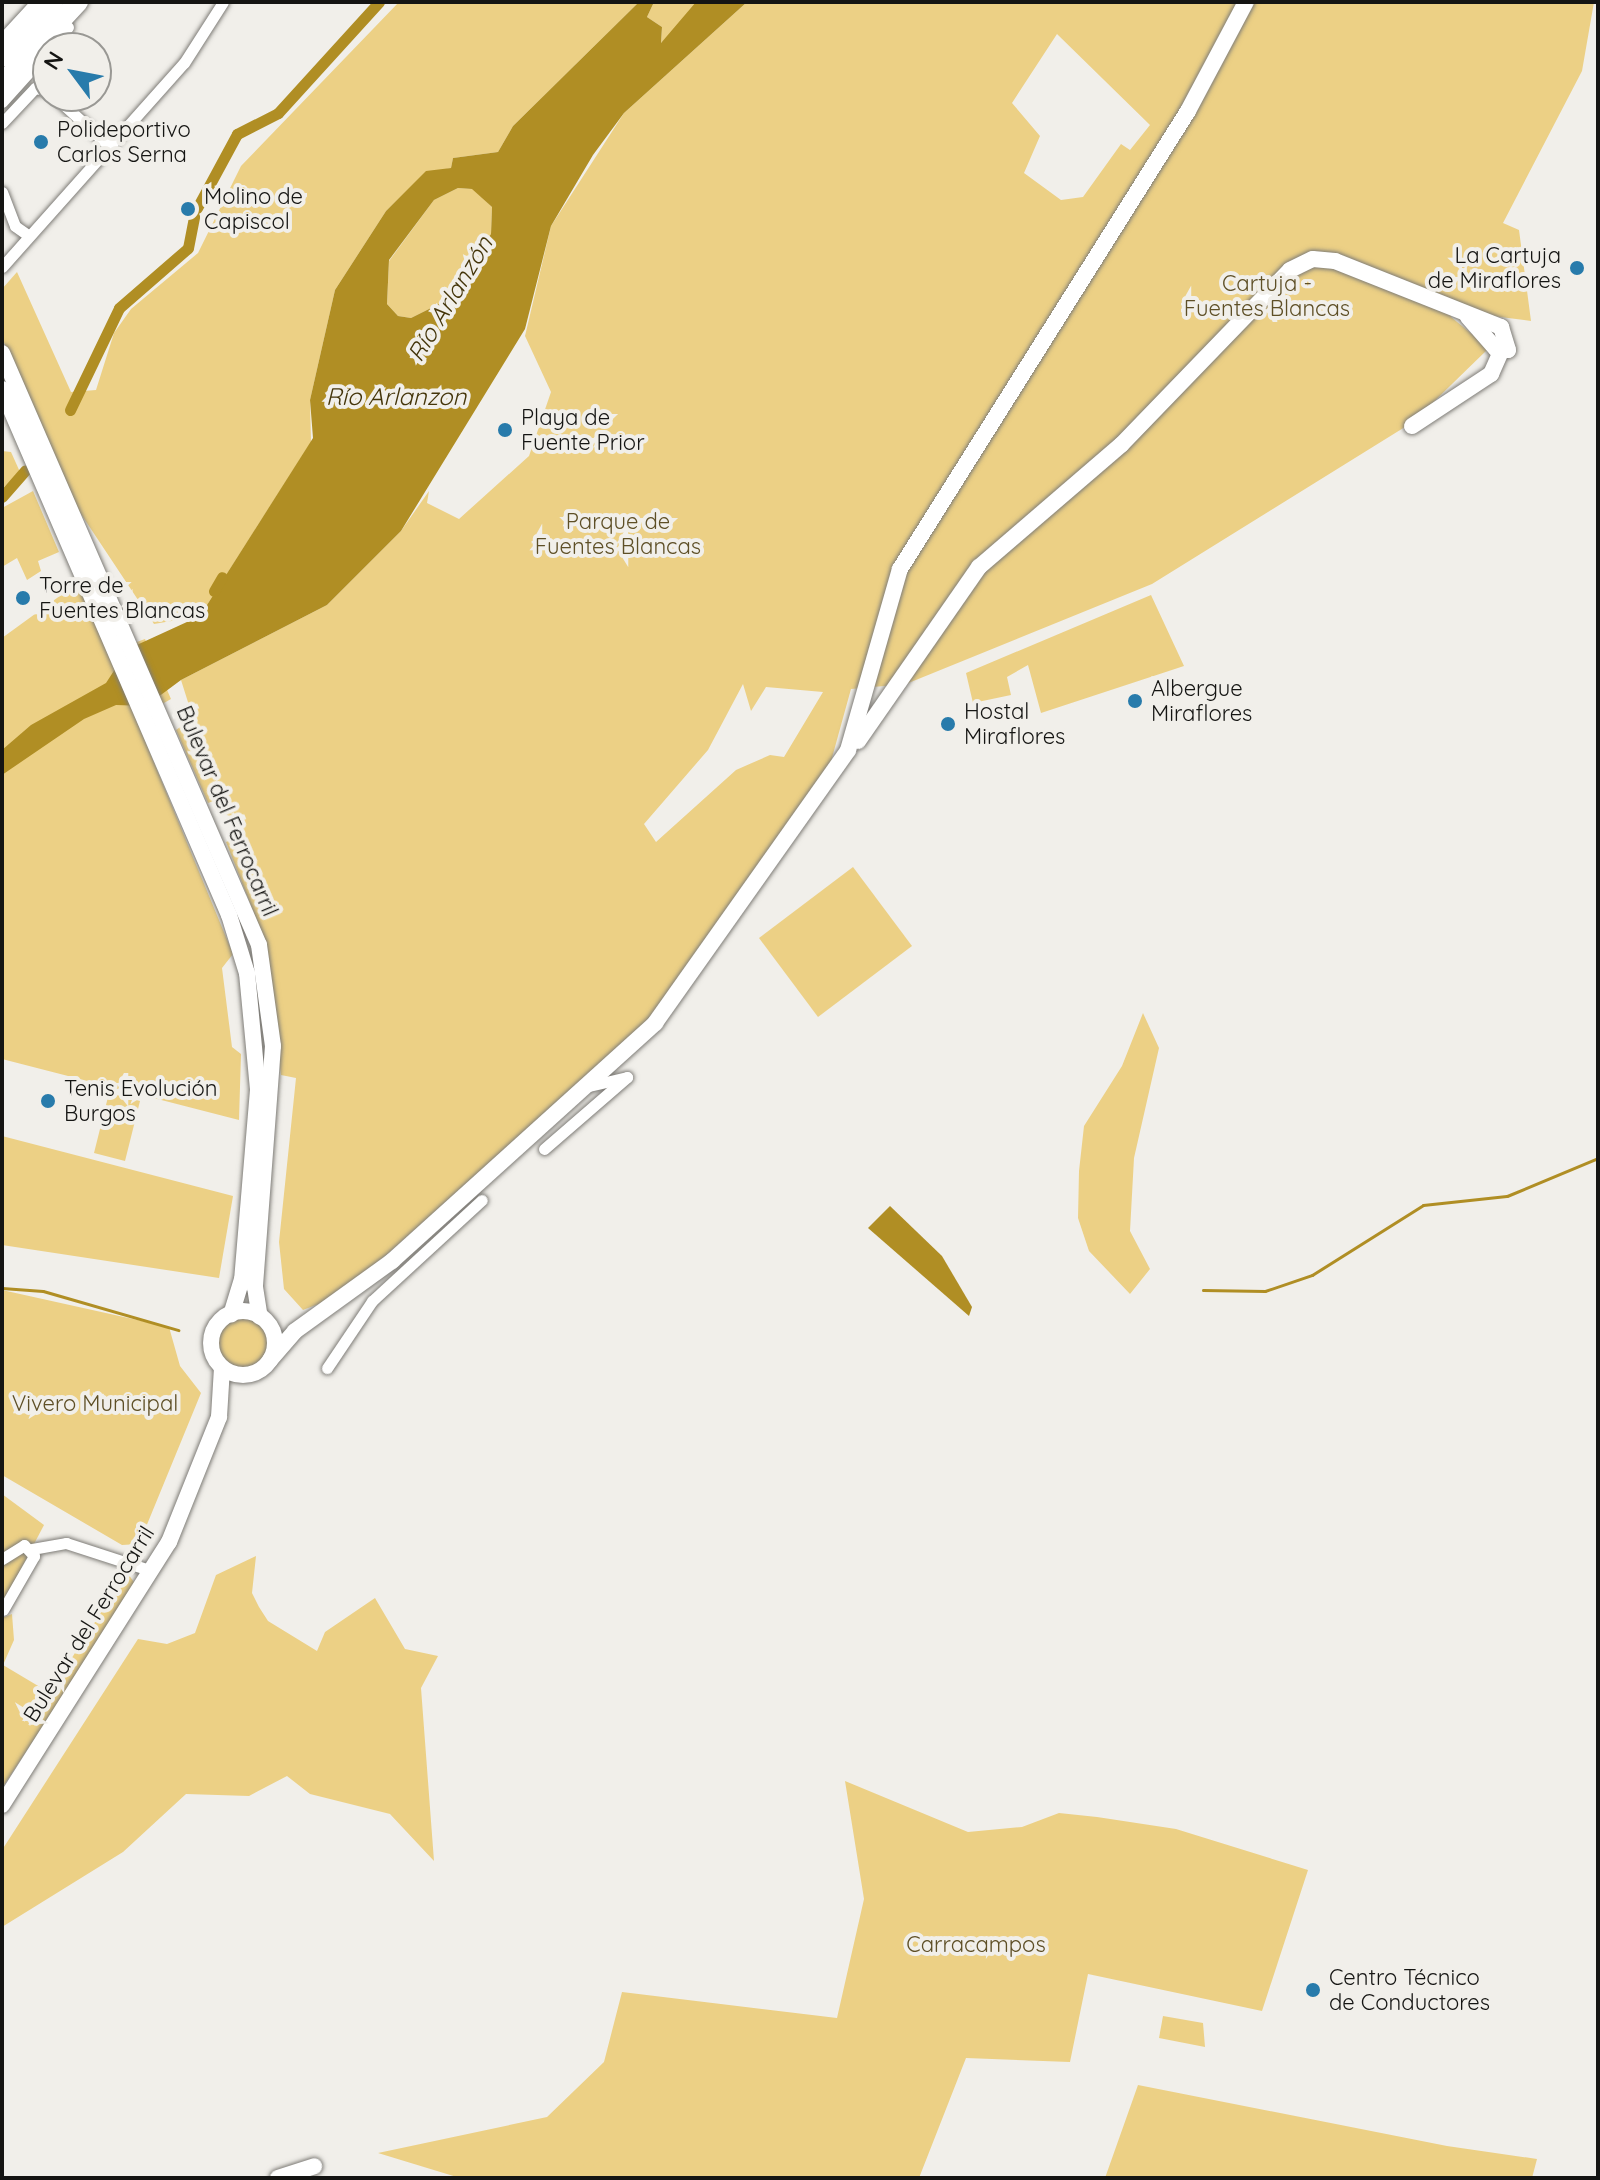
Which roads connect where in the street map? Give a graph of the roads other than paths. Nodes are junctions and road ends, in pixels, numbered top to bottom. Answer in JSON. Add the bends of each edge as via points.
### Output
{"nodes":[{"id":1,"x":36,"y":2,"type":"edge"},
{"id":2,"x":53,"y":2,"type":"edge"},
{"id":3,"x":78,"y":2,"type":"edge"},
{"id":4,"x":88,"y":2,"type":"edge"},
{"id":5,"x":223,"y":2,"type":"edge"},
{"id":6,"x":1246,"y":2,"type":"edge"},
{"id":7,"x":64,"y":32,"type":"edge"},
{"id":8,"x":2,"y":39,"type":"edge"},
{"id":9,"x":2,"y":57,"type":"edge"},
{"id":10,"x":32,"y":69,"type":"edge"},
{"id":11,"x":2,"y":84,"type":"edge"},
{"id":12,"x":32,"y":91,"type":"edge"},
{"id":13,"x":2,"y":102,"type":"edge"},
{"id":14,"x":72,"y":112,"type":"edge"},
{"id":15,"x":2,"y":123,"type":"edge"},
{"id":16,"x":110,"y":147,"type":"junction"},
{"id":17,"x":2,"y":192,"type":"edge"},
{"id":18,"x":28,"y":235,"type":"junction"},
{"id":19,"x":2,"y":267,"type":"edge"},
{"id":20,"x":2,"y":353,"type":"edge"},
{"id":21,"x":2,"y":389,"type":"edge"},
{"id":22,"x":1412,"y":426,"type":"dead end"},
{"id":23,"x":891,"y":692,"type":"junction"},
{"id":24,"x":863,"y":699,"type":"junction"},
{"id":25,"x":881,"y":707,"type":"junction"},
{"id":26,"x":848,"y":750,"type":"junction"},
{"id":27,"x":589,"y":1086,"type":"junction"},
{"id":28,"x":544,"y":1149,"type":"dead end"},
{"id":29,"x":482,"y":1200,"type":"dead end"},
{"id":30,"x":231,"y":1314,"type":"junction"},
{"id":31,"x":262,"y":1318,"type":"junction"},
{"id":32,"x":305,"y":1324,"type":"junction"},
{"id":33,"x":270,"y":1360,"type":"junction"},
{"id":34,"x":222,"y":1368,"type":"junction"},
{"id":35,"x":327,"y":1368,"type":"dead end"},
{"id":36,"x":250,"y":1375,"type":"junction"},
{"id":37,"x":219,"y":1417,"type":"junction"},
{"id":38,"x":32,"y":1549,"type":"junction"},
{"id":39,"x":2,"y":1559,"type":"edge"},
{"id":40,"x":152,"y":1571,"type":"junction"},
{"id":41,"x":3,"y":1610,"type":"edge"},
{"id":42,"x":2,"y":1805,"type":"edge"},
{"id":43,"x":278,"y":2178,"type":"edge"},
{"id":44,"x":301,"y":2178,"type":"edge"}],
"edges":[{"from":1,"to":8,"type":"street"},
{"from":2,"to":9,"type":"highway"},
{"from":3,"to":11,"type":"highway"},
{"from":4,"to":7,"type":"street"},
{"from":5,"to":16,"type":"street","via":[[218,20]]},
{"from":6,"to":24,"type":"main road","via":[[1188,111],[900,569],[876,632]]},
{"from":10,"to":13,"type":"street"},
{"from":12,"to":15,"type":"street"},
{"from":14,"to":16,"type":"street"},
{"from":16,"to":18,"type":"street"},
{"from":17,"to":18,"type":"street","via":[[15,226]]},
{"from":18,"to":19,"type":"street"},
{"from":20,"to":31,"type":"main road","name":"Bulevar del Ferrocarril","via":[[244,898],[268,986],[273,1089],[255,1287]]},
{"from":21,"to":30,"type":"main road","name":"Bulevar del Ferrocarril","via":[[234,927],[253,1009],[258,1090],[242,1279]]},
{"from":22,"to":23,"type":"main road","via":[[1491,374],[1501,352],[1468,317],[1335,261],[1313,259],[1290,270],[1121,445],[979,567]]},
{"from":23,"to":24,"type":"main road"},
{"from":23,"to":25,"type":"main road"},
{"from":24,"to":25,"type":"main road"},
{"from":24,"to":26,"type":"main road"},
{"from":25,"to":26,"type":"main road"},
{"from":26,"to":27,"type":"main road","via":[[647,1034]]},
{"from":27,"to":28,"type":"street","via":[[627,1077]]},
{"from":27,"to":32,"type":"main road","via":[[392,1261]]},
{"from":29,"to":35,"type":"street","via":[[372,1301]]},
{"from":30,"to":31,"type":"main road"},
{"from":30,"to":34,"type":"main road","via":[[211,1341]]},
{"from":31,"to":32,"type":"main road"},
{"from":31,"to":33,"type":"main road","via":[[274,1340]]},
{"from":32,"to":33,"type":"main road"},
{"from":33,"to":36,"type":"main road"},
{"from":34,"to":36,"type":"main road"},
{"from":34,"to":37,"type":"main road","name":"Bulevar del Ferrocarril"},
{"from":36,"to":37,"type":"main road","name":"Bulevar del Ferrocarril"},
{"from":37,"to":40,"type":"main road","name":"Bulevar del Ferrocarril"},
{"from":38,"to":39,"type":"street","via":[[24,1545]]},
{"from":38,"to":40,"type":"street","via":[[66,1543]]},
{"from":38,"to":41,"type":"street","via":[[33,1563]]},
{"from":40,"to":42,"type":"main road","name":"Bulevar del Ferrocarril"},
{"from":43,"to":44,"type":"main road","via":[[314,2166]]}]}
